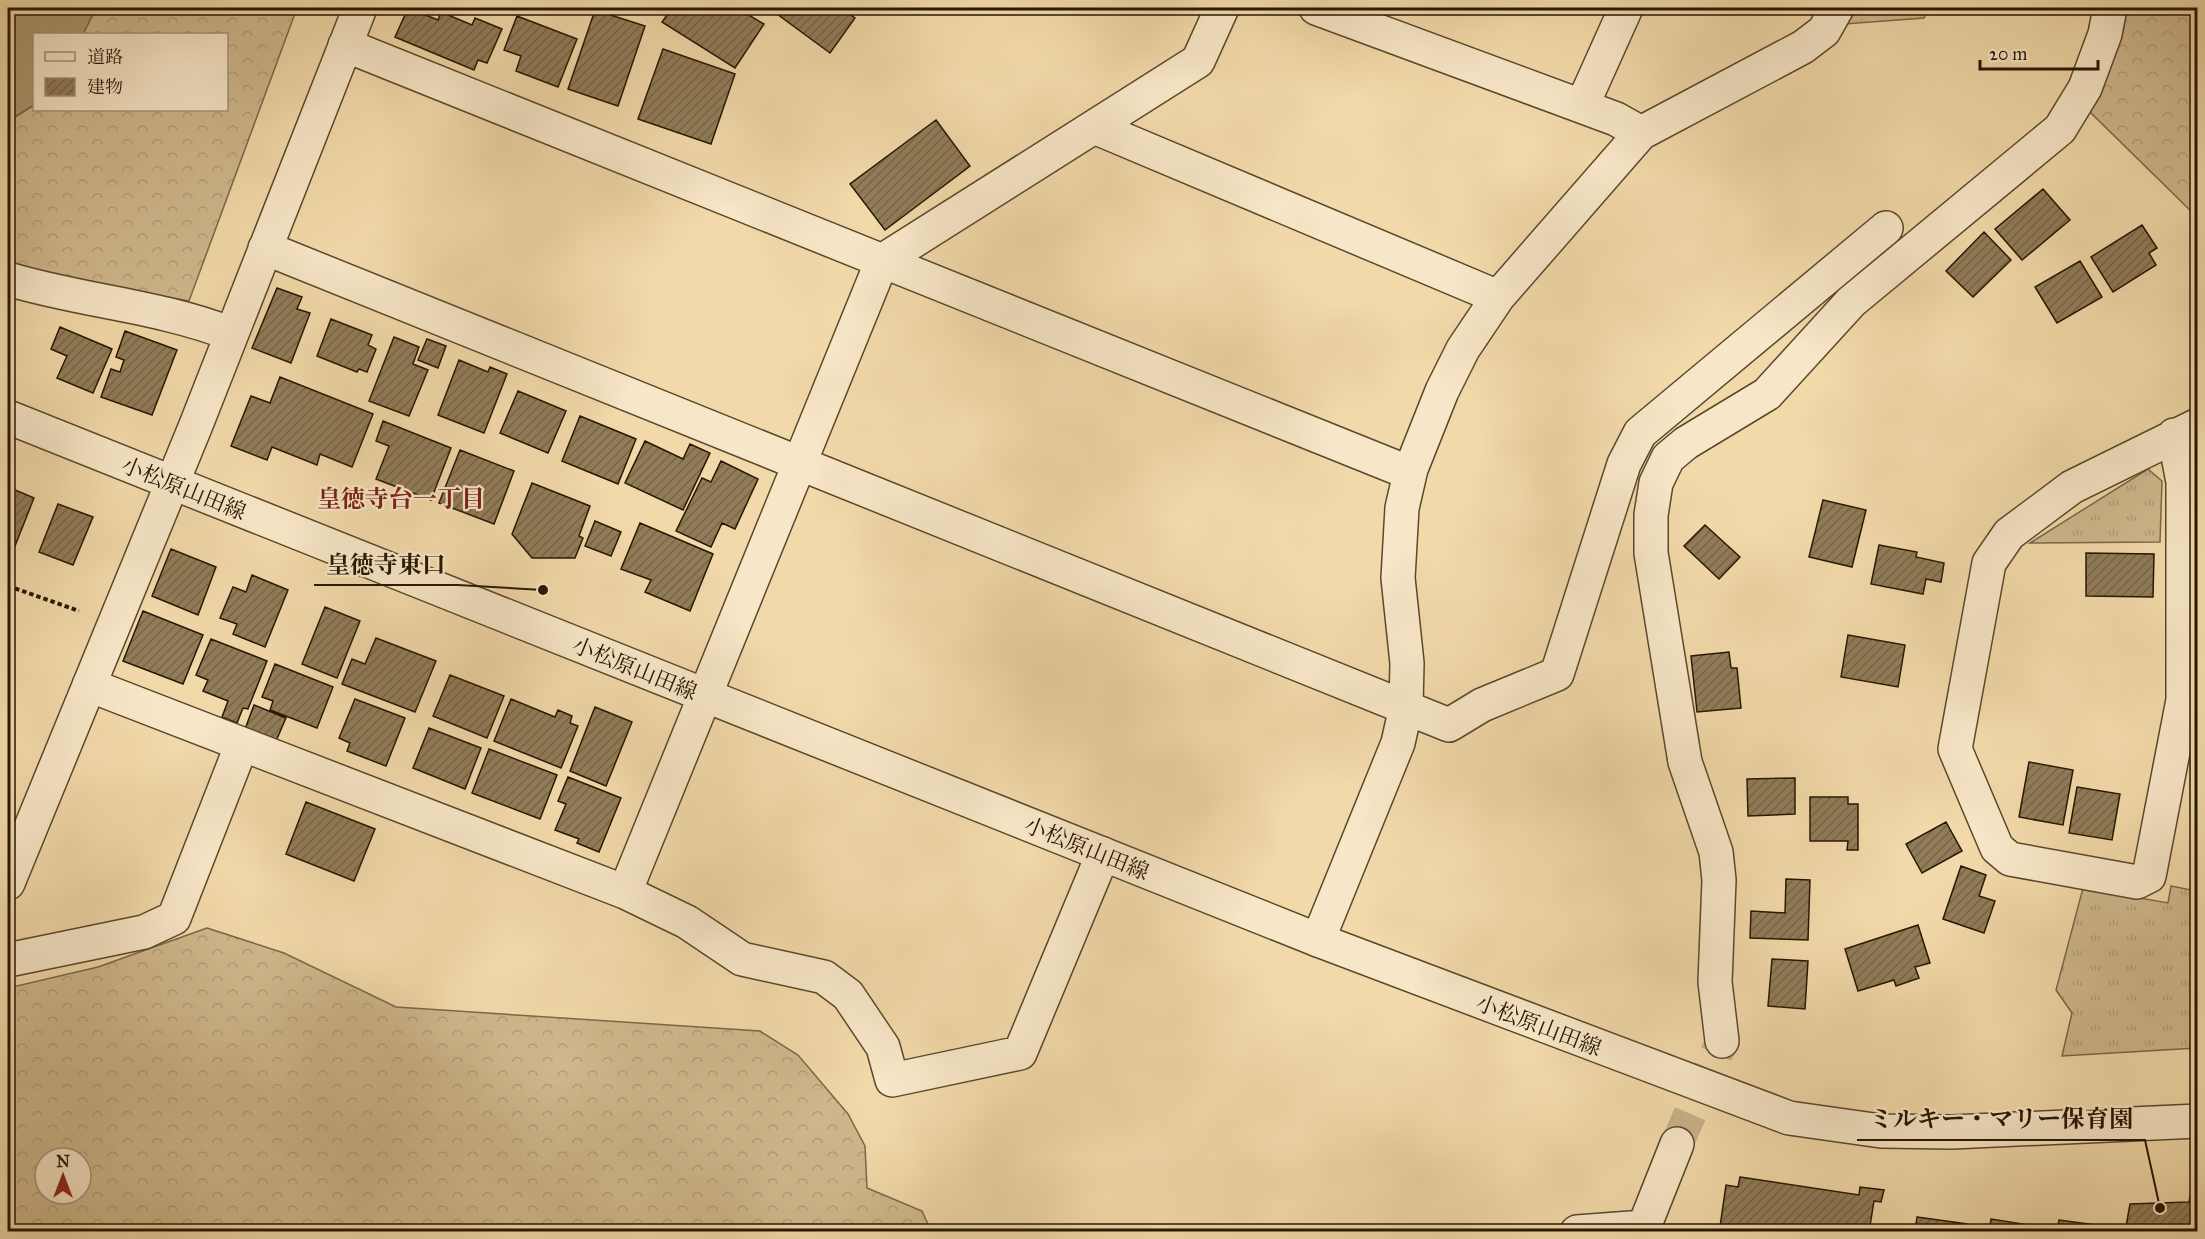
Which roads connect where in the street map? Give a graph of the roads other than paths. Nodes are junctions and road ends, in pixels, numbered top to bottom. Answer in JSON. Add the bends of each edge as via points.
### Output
{"nodes":[{"id":1,"x":360,"y":8,"type":"edge"},
{"id":2,"x":1222,"y":8,"type":"edge"},
{"id":3,"x":1316,"y":8,"type":"edge"},
{"id":4,"x":1626,"y":8,"type":"edge"},
{"id":5,"x":1838,"y":8,"type":"edge"},
{"id":6,"x":2110,"y":8,"type":"edge"},
{"id":7,"x":345,"y":45,"type":"junction"},
{"id":8,"x":1582,"y":106,"type":"junction"},
{"id":9,"x":1094,"y":127,"type":"junction"},
{"id":10,"x":1641,"y":133,"type":"junction"},
{"id":11,"x":1886,"y":228,"type":"dead end"},
{"id":12,"x":265,"y":248,"type":"junction"},
{"id":13,"x":882,"y":261,"type":"junction"},
{"id":14,"x":8,"y":279,"type":"edge"},
{"id":15,"x":1498,"y":297,"type":"junction"},
{"id":16,"x":231,"y":334,"type":"junction"},
{"id":17,"x":8,"y":417,"type":"edge"},
{"id":18,"x":2186,"y":430,"type":"edge"},
{"id":19,"x":801,"y":464,"type":"junction"},
{"id":20,"x":1410,"y":473,"type":"junction"},
{"id":21,"x":172,"y":483,"type":"junction"},
{"id":22,"x":89,"y":685,"type":"junction"},
{"id":23,"x":707,"y":696,"type":"junction"},
{"id":24,"x":2190,"y":701,"type":"edge"},
{"id":25,"x":1406,"y":706,"type":"junction"},
{"id":26,"x":242,"y":744,"type":"junction"},
{"id":27,"x":1103,"y":854,"type":"junction"},
{"id":28,"x":8,"y":883,"type":"edge"},
{"id":29,"x":625,"y":892,"type":"junction"},
{"id":30,"x":1318,"y":940,"type":"junction"},
{"id":31,"x":8,"y":960,"type":"edge"},
{"id":32,"x":1722,"y":1041,"type":"tunnel mouth"},
{"id":33,"x":2198,"y":1121,"type":"edge"},
{"id":34,"x":1677,"y":1144,"type":"tunnel mouth"},
{"id":35,"x":1645,"y":1229,"type":"edge"},
{"id":36,"x":1577,"y":1232,"type":"edge"}],
"edges":[{"from":1,"to":7,"type":"street"},
{"from":2,"to":9,"type":"street","via":[[1198,61]]},
{"from":3,"to":8,"type":"street"},
{"from":4,"to":8,"type":"street"},
{"from":5,"to":10,"type":"street","via":[[1824,32],[1803,47]]},
{"from":6,"to":32,"type":"street","via":[[2085,88],[2060,129],[1851,302],[1767,394],[1686,442],[1668,458],[1656,483],[1651,553],[1685,762],[1716,852],[1719,925],[1715,982]]},
{"from":7,"to":12,"type":"street"},
{"from":7,"to":13,"type":"street"},
{"from":8,"to":10,"type":"street"},
{"from":9,"to":13,"type":"street"},
{"from":9,"to":15,"type":"street"},
{"from":10,"to":15,"type":"street"},
{"from":11,"to":25,"type":"street","via":[[1640,433],[1624,464],[1557,674],[1482,705],[1449,725]]},
{"from":12,"to":16,"type":"street"},
{"from":12,"to":19,"type":"street"},
{"from":13,"to":19,"type":"street"},
{"from":13,"to":20,"type":"street"},
{"from":14,"to":16,"type":"street","via":[[198,321]]},
{"from":15,"to":20,"type":"street","via":[[1458,360]]},
{"from":16,"to":21,"type":"street"},
{"from":17,"to":21,"type":"street","name":"小松原山田線"},
{"from":18,"to":24,"type":"street","via":[[2183,482]]},
{"from":18,"to":24,"type":"street","via":[[2072,487],[2009,534],[1989,563],[1956,748],[1997,848],[2010,859],[2137,882],[2150,876]]},
{"from":19,"to":23,"type":"street"},
{"from":19,"to":25,"type":"street"},
{"from":20,"to":25,"type":"street","via":[[1398,544],[1407,663]]},
{"from":21,"to":22,"type":"street"},
{"from":21,"to":23,"type":"street","name":"小松原山田線"},
{"from":22,"to":26,"type":"street"},
{"from":22,"to":28,"type":"street"},
{"from":23,"to":27,"type":"street","name":"小松原山田線"},
{"from":23,"to":29,"type":"street"},
{"from":25,"to":30,"type":"street","via":[[1398,743]]},
{"from":26,"to":29,"type":"street"},
{"from":26,"to":31,"type":"street","via":[[174,918],[144,932]]},
{"from":27,"to":29,"type":"street","via":[[1020,1053],[892,1080],[883,1047],[848,995],[824,977],[742,959],[687,922]]},
{"from":27,"to":30,"type":"street","name":"小松原山田線"},
{"from":30,"to":33,"type":"street","name":"小松原山田線","via":[[1789,1118],[1917,1132]]},
{"from":34,"to":35,"type":"street"},
{"from":35,"to":36,"type":"street"}]}
